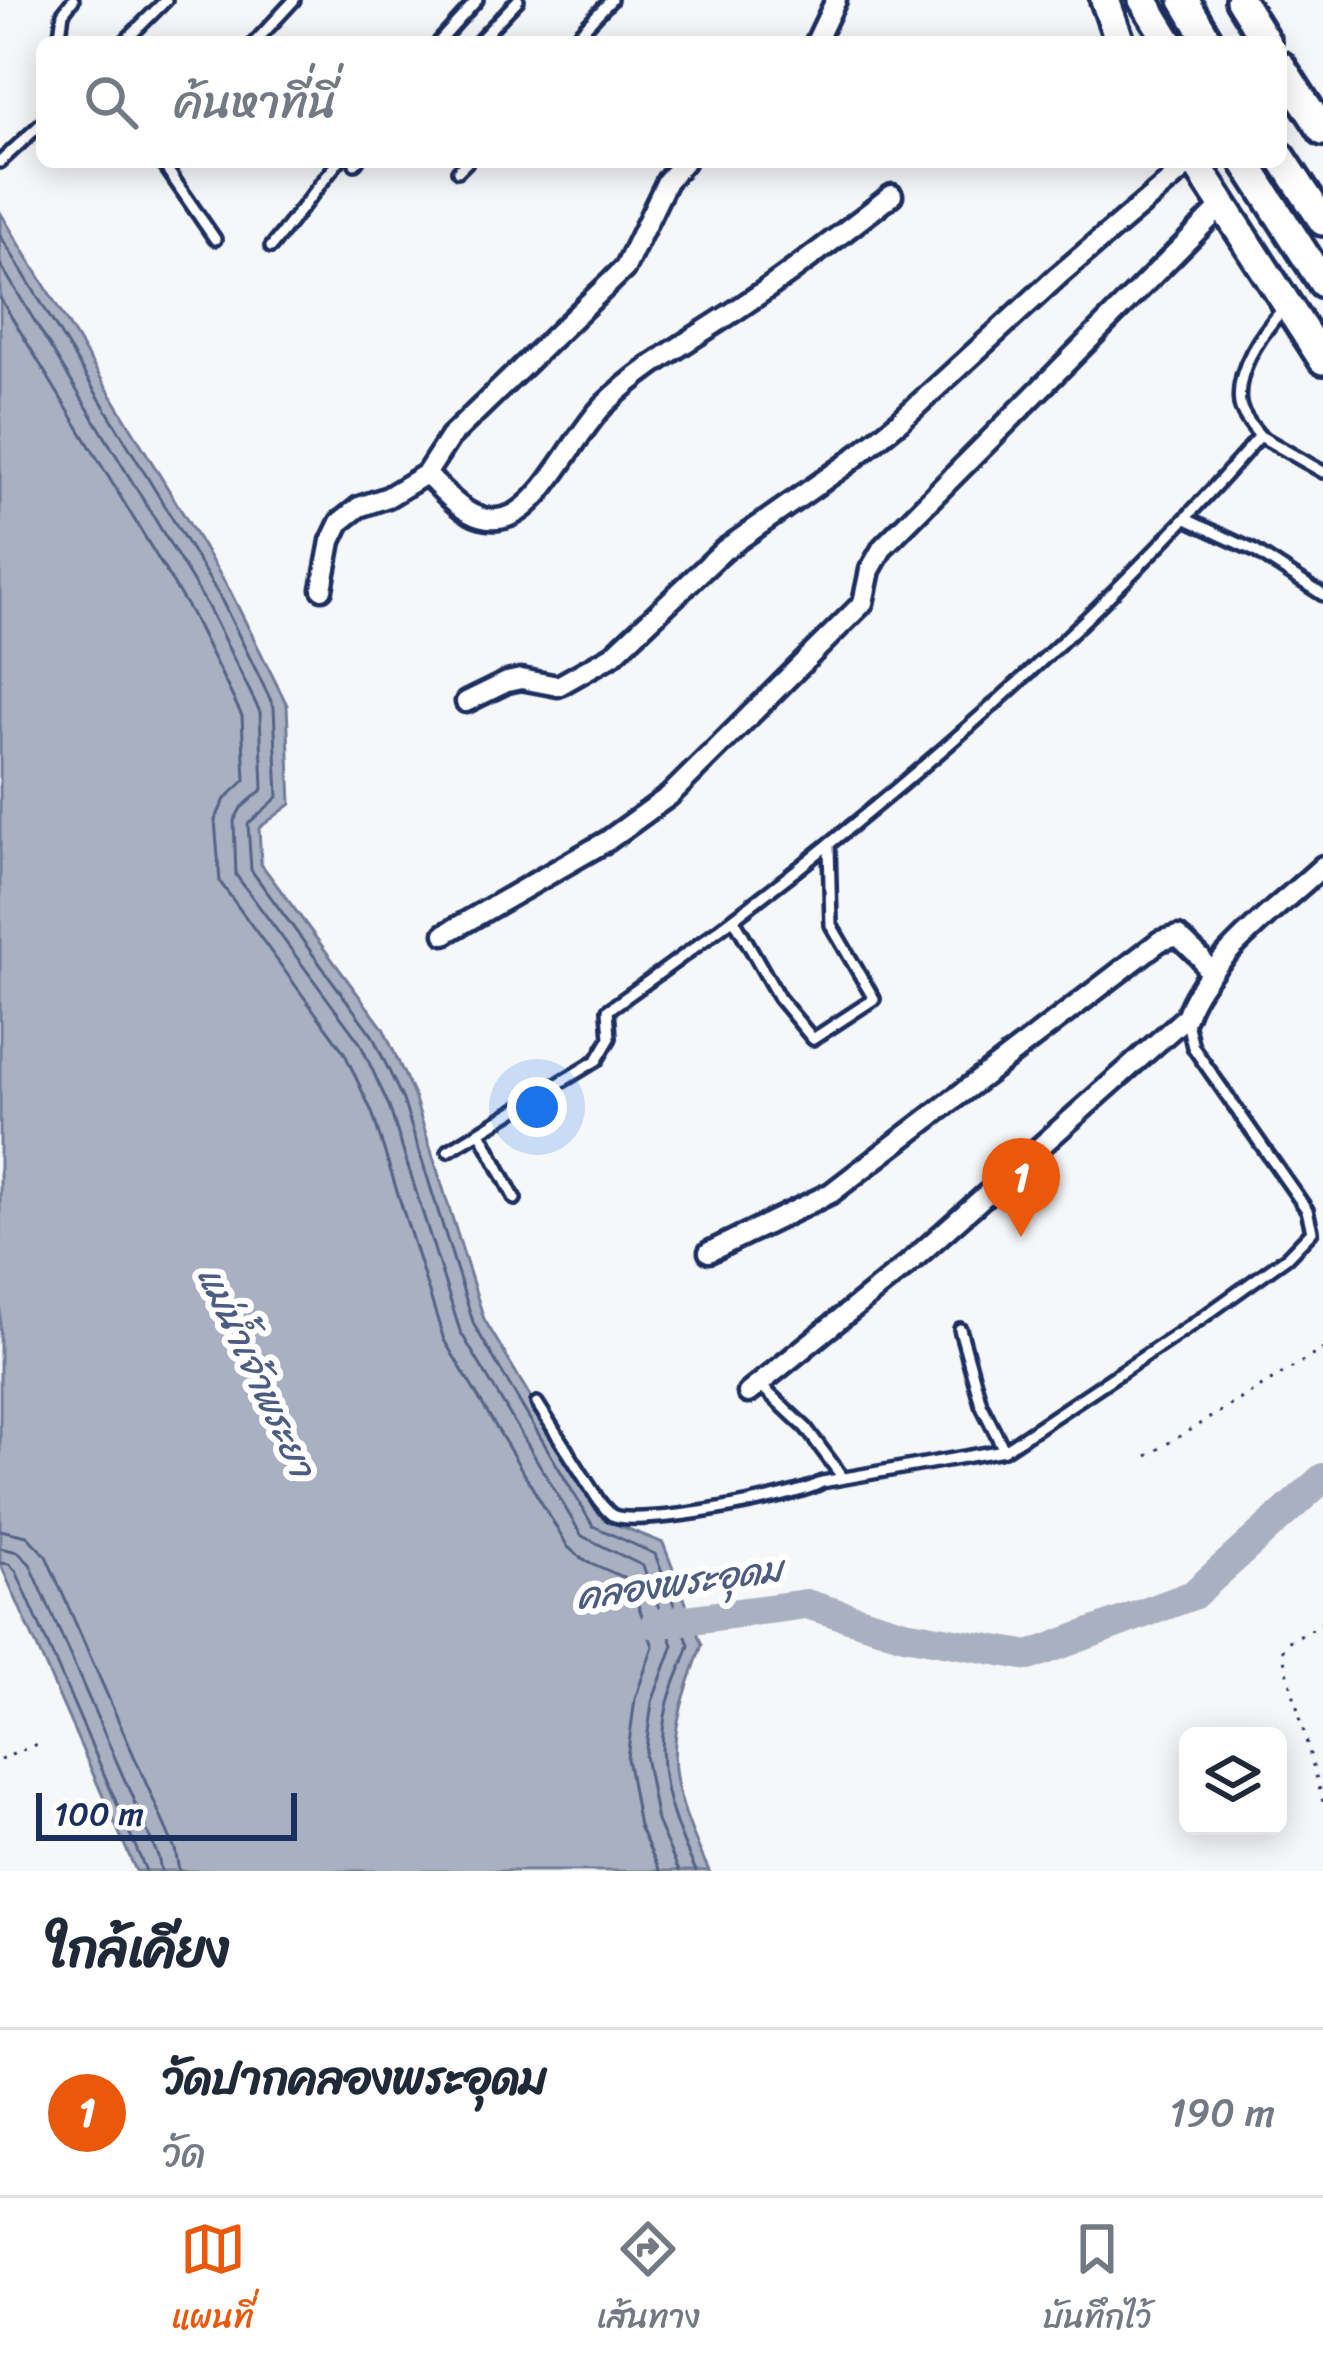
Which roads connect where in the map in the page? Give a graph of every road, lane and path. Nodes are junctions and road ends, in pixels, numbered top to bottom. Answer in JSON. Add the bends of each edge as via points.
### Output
{"nodes":[{"id":1,"x":73,"y":0,"type":"edge"},
{"id":2,"x":166,"y":0,"type":"edge"},
{"id":3,"x":294,"y":0,"type":"edge"},
{"id":4,"x":477,"y":0,"type":"edge"},
{"id":5,"x":518,"y":0,"type":"edge"},
{"id":6,"x":611,"y":0,"type":"edge"},
{"id":7,"x":836,"y":0,"type":"edge"},
{"id":8,"x":1105,"y":0,"type":"edge"},
{"id":9,"x":1143,"y":0,"type":"edge"},
{"id":10,"x":1184,"y":0,"type":"edge"},
{"id":11,"x":1240,"y":0,"type":"edge"},
{"id":12,"x":59,"y":36,"type":"edge"},
{"id":13,"x":130,"y":36,"type":"edge"},
{"id":14,"x":261,"y":36,"type":"edge"},
{"id":15,"x":445,"y":36,"type":"edge"},
{"id":16,"x":484,"y":36,"type":"edge"},
{"id":17,"x":577,"y":36,"type":"edge"},
{"id":18,"x":819,"y":36,"type":"edge"},
{"id":19,"x":1118,"y":36,"type":"edge"},
{"id":20,"x":1165,"y":36,"type":"edge"},
{"id":21,"x":1205,"y":36,"type":"edge"},
{"id":22,"x":1262,"y":36,"type":"edge"},
{"id":23,"x":1287,"y":75,"type":"edge"},
{"id":24,"x":36,"y":129,"type":"edge"},
{"id":25,"x":1323,"y":131,"type":"edge"},
{"id":26,"x":0,"y":162,"type":"edge"},
{"id":27,"x":1287,"y":166,"type":"edge"},
{"id":28,"x":167,"y":168,"type":"edge"},
{"id":29,"x":333,"y":168,"type":"edge"},
{"id":30,"x":679,"y":168,"type":"edge"},
{"id":31,"x":1186,"y":168,"type":"edge"},
{"id":32,"x":1197,"y":168,"type":"edge"},
{"id":33,"x":1249,"y":168,"type":"edge"},
{"id":34,"x":892,"y":195,"type":"dead end"},
{"id":35,"x":1223,"y":205,"type":"junction"},
{"id":36,"x":1323,"y":221,"type":"edge"},
{"id":37,"x":214,"y":239,"type":"dead end"},
{"id":38,"x":271,"y":247,"type":"dead end"},
{"id":39,"x":1323,"y":283,"type":"edge"},
{"id":40,"x":1287,"y":304,"type":"junction"},
{"id":41,"x":1323,"y":360,"type":"edge"},
{"id":42,"x":1260,"y":436,"type":"junction"},
{"id":43,"x":1323,"y":472,"type":"edge"},
{"id":44,"x":426,"y":474,"type":"junction"},
{"id":45,"x":1186,"y":519,"type":"junction"},
{"id":46,"x":322,"y":590,"type":"dead end"},
{"id":47,"x":1323,"y":595,"type":"edge"},
{"id":48,"x":466,"y":702,"type":"dead end"},
{"id":49,"x":829,"y":845,"type":"junction"},
{"id":50,"x":1323,"y":866,"type":"edge"},
{"id":51,"x":735,"y":921,"type":"junction"},
{"id":52,"x":446,"y":934,"type":"dead end"},
{"id":53,"x":1209,"y":974,"type":"junction"},
{"id":54,"x":1186,"y":1017,"type":"junction"},
{"id":55,"x":480,"y":1132,"type":"junction"},
{"id":56,"x":448,"y":1151,"type":"dead end"},
{"id":57,"x":515,"y":1199,"type":"dead end"},
{"id":58,"x":710,"y":1252,"type":"dead end"},
{"id":59,"x":960,"y":1329,"type":"dead end"},
{"id":60,"x":1323,"y":1348,"type":"edge"},
{"id":61,"x":753,"y":1388,"type":"joint"},
{"id":62,"x":537,"y":1403,"type":"dead end"},
{"id":63,"x":1004,"y":1450,"type":"junction"},
{"id":64,"x":1147,"y":1456,"type":"dead end"},
{"id":65,"x":843,"y":1478,"type":"junction"},
{"id":66,"x":1323,"y":1623,"type":"edge"},
{"id":67,"x":41,"y":1742,"type":"dead end"},
{"id":68,"x":0,"y":1760,"type":"edge"},
{"id":69,"x":1323,"y":1802,"type":"edge"}],
"edges":[{"from":1,"to":12,"type":"lane"},
{"from":2,"to":13,"type":"lane"},
{"from":3,"to":14,"type":"lane"},
{"from":4,"to":15,"type":"lane"},
{"from":5,"to":16,"type":"lane"},
{"from":6,"to":17,"type":"lane"},
{"from":7,"to":18,"type":"street"},
{"from":8,"to":19,"type":"main road"},
{"from":9,"to":20,"type":"main road"},
{"from":10,"to":21,"type":"main road"},
{"from":11,"to":22,"type":"main road"},
{"from":23,"to":25,"type":"main road"},
{"from":24,"to":26,"type":"lane"},
{"from":27,"to":36,"type":"main road"},
{"from":28,"to":37,"type":"lane"},
{"from":29,"to":38,"type":"lane"},
{"from":30,"to":44,"type":"street","via":[[625,268],[450,437]]},
{"from":31,"to":48,"type":"street","via":[[901,420],[724,550],[614,655],[558,686],[521,679]]},
{"from":32,"to":35,"type":"main road"},
{"from":33,"to":39,"type":"main road"},
{"from":34,"to":44,"type":"street","via":[[605,404],[511,516],[470,515]]},
{"from":35,"to":40,"type":"main road"},
{"from":35,"to":52,"type":"street","via":[[883,547],[863,602],[669,796]]},
{"from":40,"to":41,"type":"main road"},
{"from":40,"to":42,"type":"lane","via":[[1266,328],[1240,389],[1240,409]]},
{"from":42,"to":43,"type":"lane"},
{"from":42,"to":45,"type":"lane"},
{"from":44,"to":46,"type":"street","via":[[340,522]]},
{"from":45,"to":47,"type":"lane"},
{"from":45,"to":49,"type":"lane","via":[[967,728]]},
{"from":49,"to":51,"type":"lane"},
{"from":49,"to":51,"type":"lane","via":[[831,926],[874,999],[813,1039]]},
{"from":50,"to":53,"type":"street"},
{"from":51,"to":55,"type":"lane","via":[[608,1010],[610,1038],[597,1060]]},
{"from":53,"to":54,"type":"street"},
{"from":53,"to":58,"type":"street","via":[[1178,936],[1160,941],[832,1193]]},
{"from":54,"to":61,"type":"street","via":[[907,1265]]},
{"from":54,"to":63,"type":"lane","via":[[1193,1047],[1307,1210],[1312,1231],[1202,1318]]},
{"from":55,"to":56,"type":"lane"},
{"from":55,"to":57,"type":"lane"},
{"from":59,"to":63,"type":"lane"},
{"from":60,"to":64,"type":"path"},
{"from":61,"to":65,"type":"lane","via":[[806,1428]]},
{"from":62,"to":65,"type":"lane","via":[[614,1516],[742,1507]]},
{"from":63,"to":65,"type":"lane"},
{"from":66,"to":69,"type":"path","via":[[1282,1652]]},
{"from":67,"to":68,"type":"path"}]}
